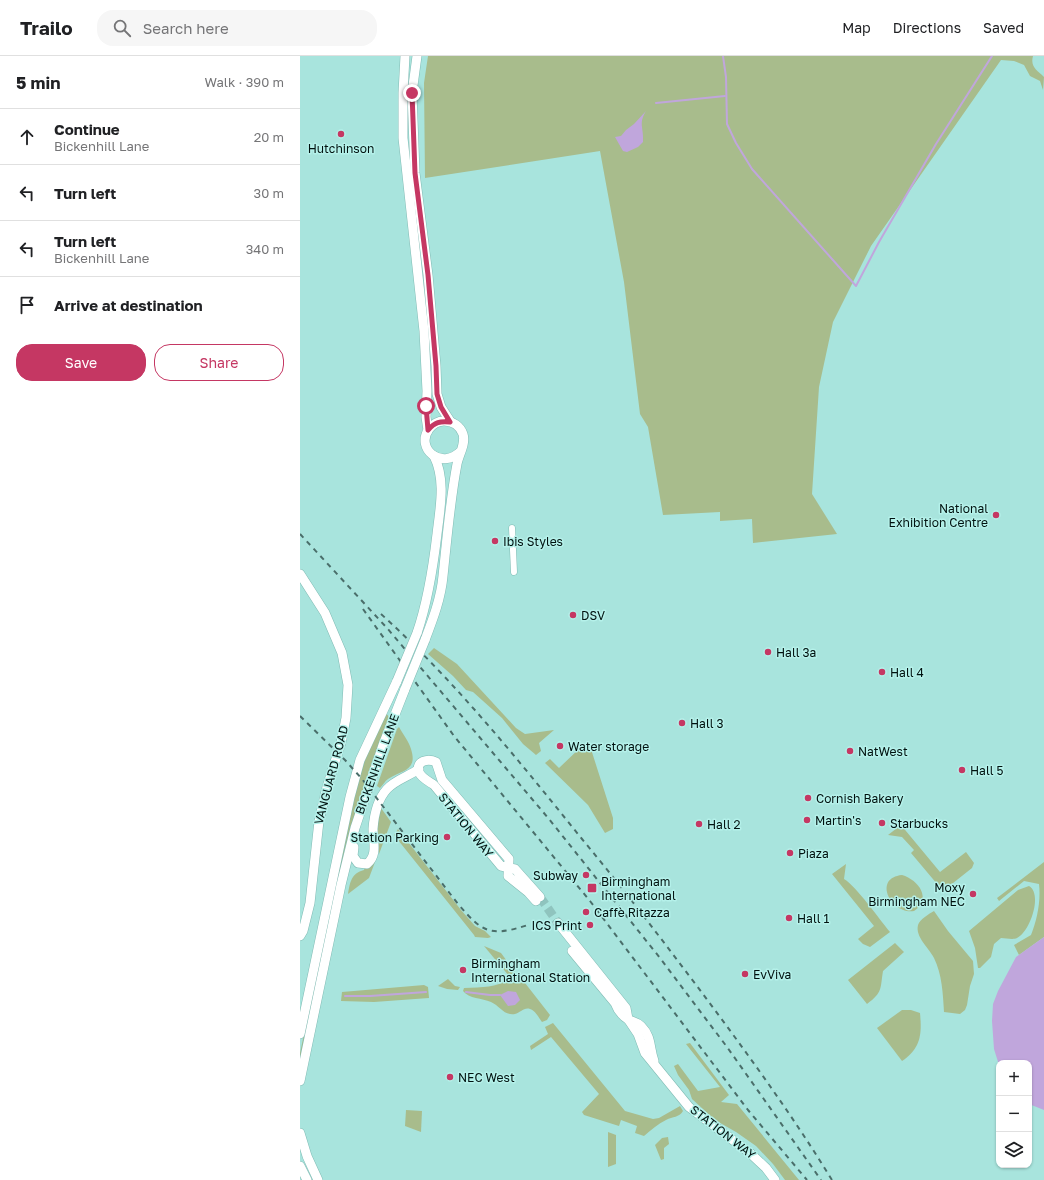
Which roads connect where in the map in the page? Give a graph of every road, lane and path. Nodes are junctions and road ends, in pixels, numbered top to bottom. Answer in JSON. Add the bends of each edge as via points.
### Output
{"nodes":[{"id":1,"x":405,"y":56,"type":"edge"},
{"id":2,"x":417,"y":56,"type":"edge"},
{"id":3,"x":450,"y":422,"type":"junction"},
{"id":4,"x":428,"y":430,"type":"junction"},
{"id":5,"x":461,"y":451,"type":"junction"},
{"id":6,"x":432,"y":454,"type":"junction"},
{"id":7,"x":512,"y":528,"type":"dead end"},
{"id":8,"x":514,"y":572,"type":"dead end"},
{"id":9,"x":300,"y":574,"type":"edge"},
{"id":10,"x":419,"y":769,"type":"junction"},
{"id":11,"x":438,"y":773,"type":"junction"},
{"id":12,"x":425,"y":778,"type":"junction"},
{"id":13,"x":355,"y":828,"type":"junction"},
{"id":14,"x":508,"y":868,"type":"junction"},
{"id":15,"x":538,"y":899,"type":"tunnel mouth"},
{"id":16,"x":556,"y":925,"type":"tunnel mouth"},
{"id":17,"x":301,"y":933,"type":"edge"},
{"id":18,"x":300,"y":941,"type":"edge"},
{"id":19,"x":300,"y":1034,"type":"edge"},
{"id":20,"x":300,"y":1081,"type":"edge"},
{"id":21,"x":300,"y":1133,"type":"edge"},
{"id":22,"x":300,"y":1166,"type":"edge"},
{"id":23,"x":307,"y":1180,"type":"edge"},
{"id":24,"x":318,"y":1180,"type":"edge"},
{"id":25,"x":775,"y":1180,"type":"edge"}],
"edges":[{"from":1,"to":4,"type":"main road","via":[[403,138],[424,332]]},
{"from":2,"to":3,"type":"main road","via":[[412,93],[415,173],[428,275],[437,394]]},
{"from":3,"to":4,"type":"main road","via":[[438,422]]},
{"from":3,"to":5,"type":"main road","via":[[463,434]]},
{"from":4,"to":6,"type":"main road","via":[[426,443]]},
{"from":5,"to":6,"type":"main road","via":[[450,458],[442,459]]},
{"from":5,"to":13,"type":"main road","name":"BICKENHILL LANE","bridge":true,"via":[[451,496],[442,583],[434,616],[372,773]]},
{"from":6,"to":19,"type":"main road","name":"BICKENHILL LANE","bridge":true,"via":[[440,471],[442,484],[432,576],[424,612],[396,682],[360,760]]},
{"from":7,"to":8,"type":"street"},
{"from":9,"to":17,"type":"main road","name":"VANGUARD ROAD","via":[[325,614],[342,653],[348,685],[346,718],[319,821],[310,903]]},
{"from":10,"to":11,"type":"main road","via":[[425,760],[432,760],[438,765]]},
{"from":10,"to":12,"type":"main road"},
{"from":10,"to":13,"type":"main road","via":[[388,788],[379,800],[374,814],[374,853],[366,864],[358,863],[353,856]]},
{"from":11,"to":12,"type":"main road","via":[[432,779]]},
{"from":11,"to":14,"type":"main road","name":"STATION WAY","via":[[509,859]]},
{"from":12,"to":14,"type":"main road","name":"STATION WAY","via":[[434,785],[500,866]]},
{"from":13,"to":20,"type":"main road","name":"BICKENHILL LANE"},
{"from":14,"to":15,"type":"main road","name":"STATION WAY","via":[[515,869]]},
{"from":16,"to":25,"type":"main road","name":"STATION WAY","via":[[579,961],[615,1003],[618,1012],[628,1019],[638,1034],[645,1053],[689,1107],[750,1153]]},
{"from":17,"to":18,"type":"main road","name":"VANGUARD ROAD"},
{"from":21,"to":24,"type":"main road","via":[[306,1156]]},
{"from":22,"to":23,"type":"main road"}]}
